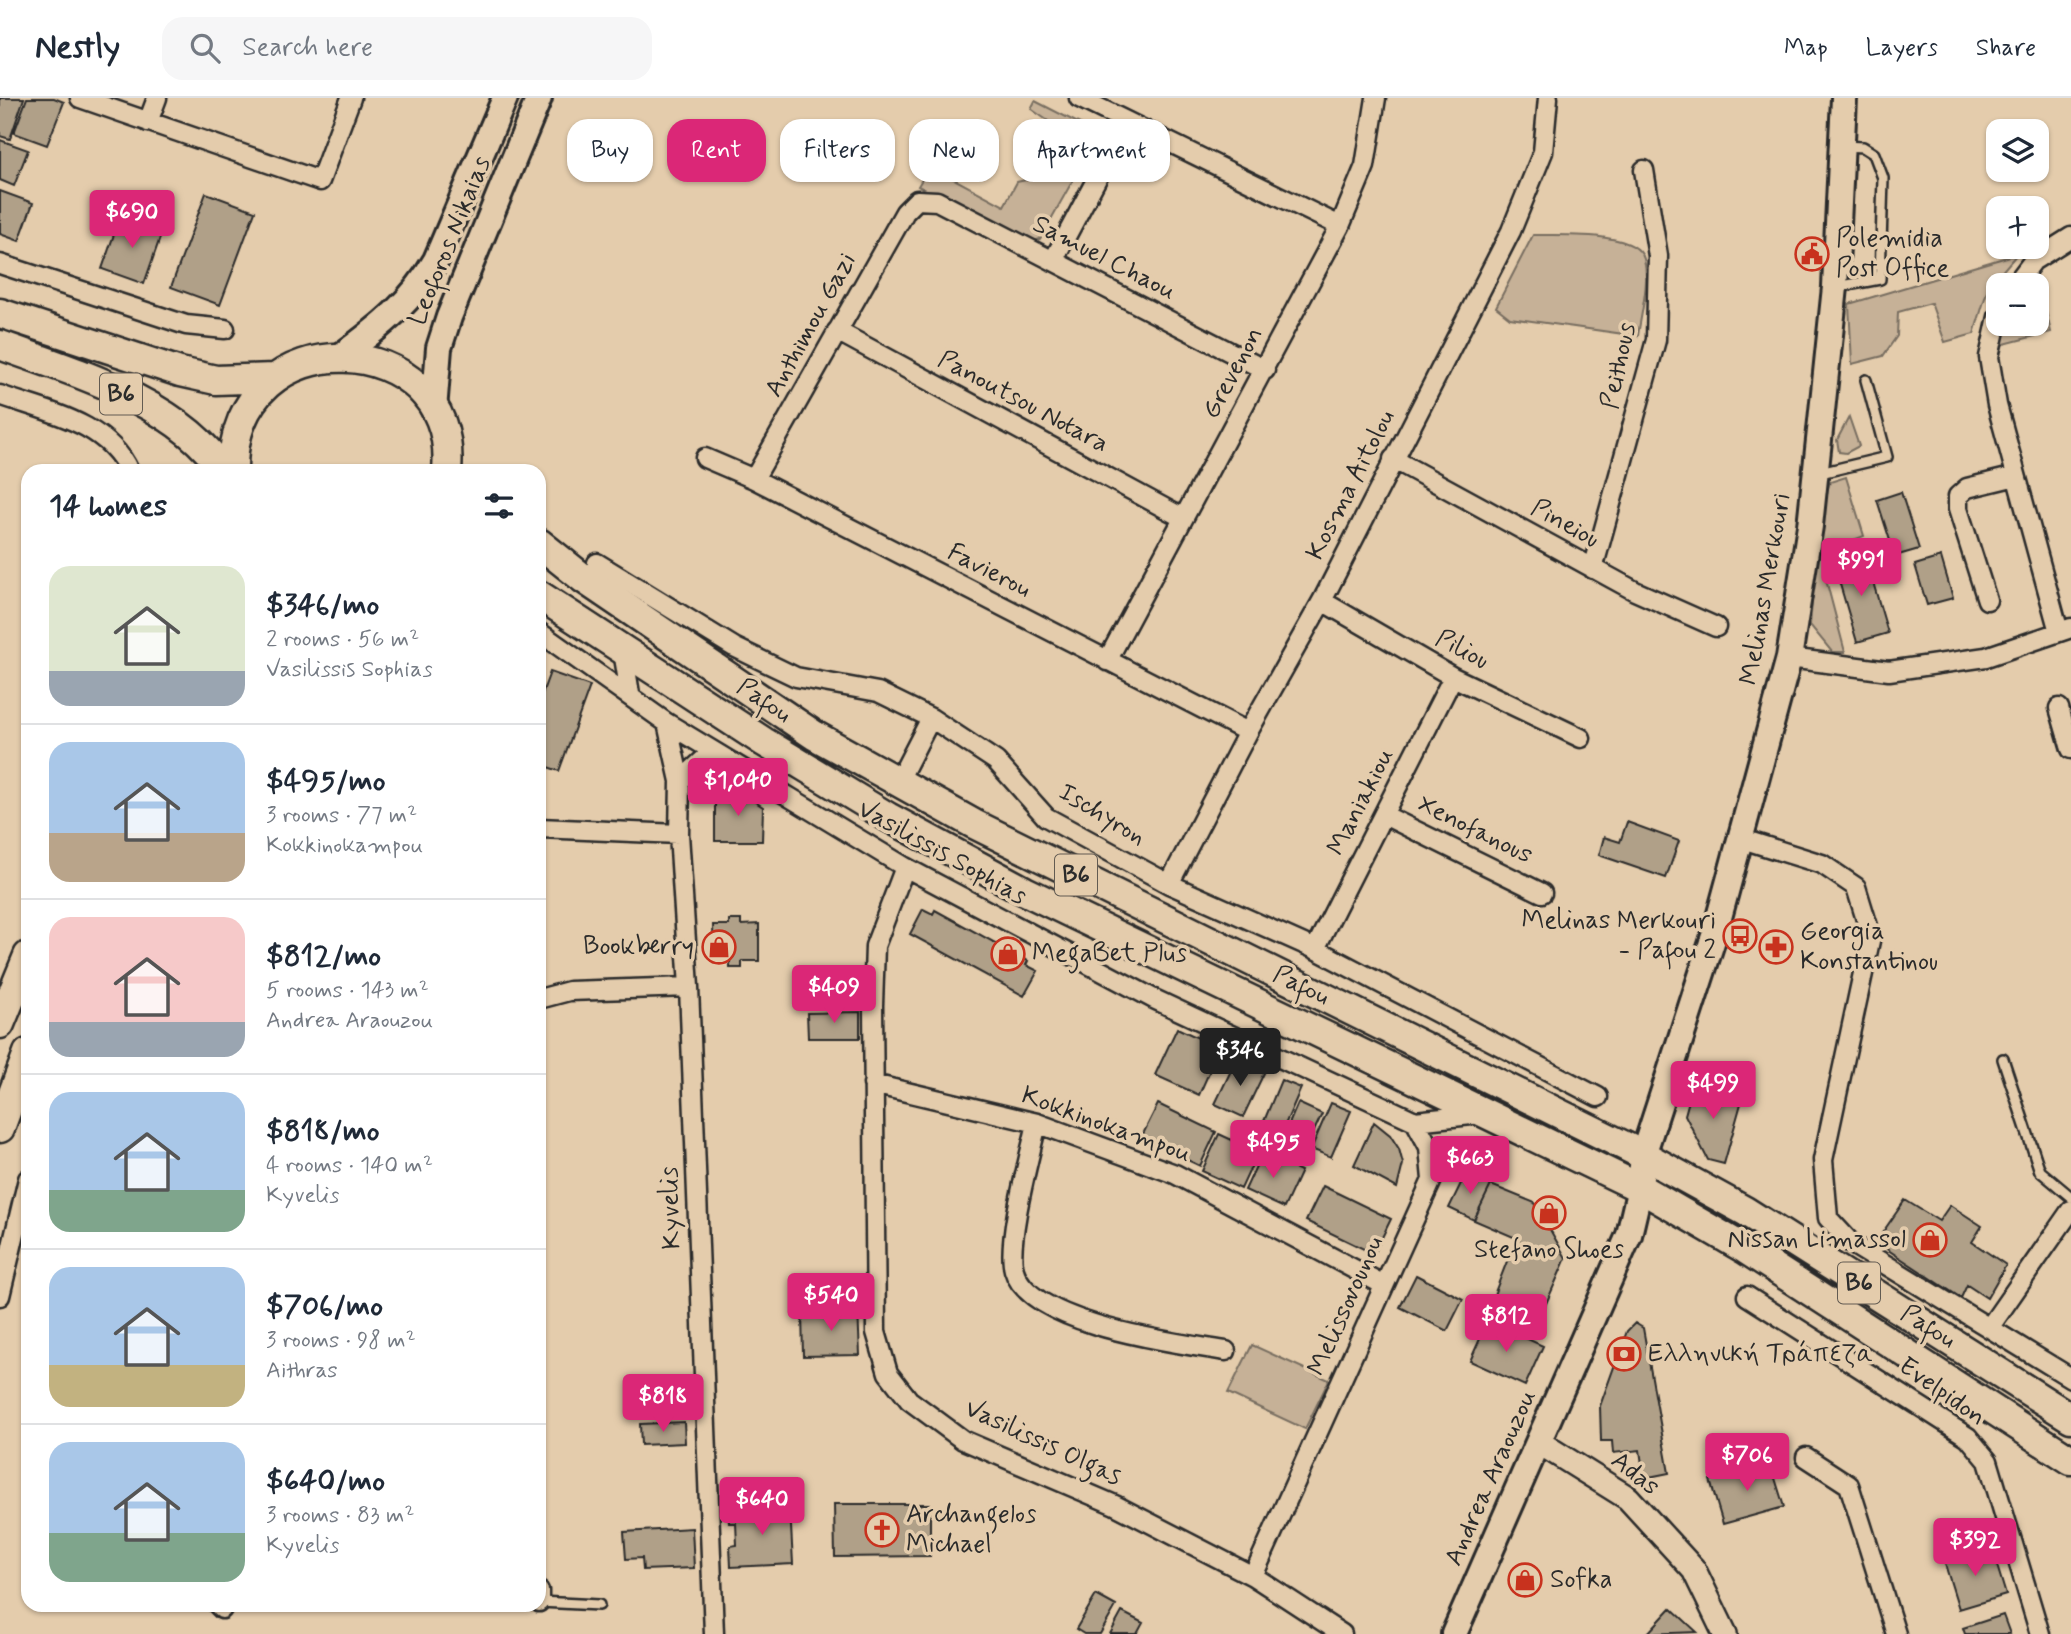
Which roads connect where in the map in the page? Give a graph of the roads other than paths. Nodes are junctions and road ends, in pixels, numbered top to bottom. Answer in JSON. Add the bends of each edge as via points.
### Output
{"nodes":[{"id":1,"x":80,"y":98,"type":"edge"},
{"id":2,"x":157,"y":98,"type":"edge"},
{"id":3,"x":351,"y":98,"type":"edge"},
{"id":4,"x":505,"y":98,"type":"edge"},
{"id":5,"x":539,"y":98,"type":"edge"},
{"id":6,"x":1079,"y":98,"type":"edge"},
{"id":7,"x":1376,"y":98,"type":"edge"},
{"id":8,"x":1548,"y":98,"type":"edge"},
{"id":9,"x":1844,"y":98,"type":"edge"},
{"id":10,"x":1121,"y":119,"type":"edge"},
{"id":11,"x":148,"y":122,"type":"junction"},
{"id":12,"x":1170,"y":143,"type":"edge"},
{"id":13,"x":1842,"y":146,"type":"junction"},
{"id":14,"x":1644,"y":170,"type":"dead end"},
{"id":15,"x":1095,"y":182,"type":"edge"},
{"id":16,"x":917,"y":200,"type":"joint"},
{"id":17,"x":1340,"y":226,"type":"junction"},
{"id":18,"x":2071,"y":237,"type":"edge"},
{"id":19,"x":1053,"y":261,"type":"junction"},
{"id":20,"x":0,"y":264,"type":"edge"},
{"id":21,"x":2024,"y":273,"type":"edge"},
{"id":22,"x":1835,"y":287,"type":"junction"},
{"id":23,"x":0,"y":313,"type":"edge"},
{"id":24,"x":225,"y":329,"type":"dead end"},
{"id":25,"x":838,"y":331,"type":"junction"},
{"id":26,"x":1994,"y":336,"type":"edge"},
{"id":27,"x":0,"y":345,"type":"edge"},
{"id":28,"x":342,"y":355,"type":"junction"},
{"id":29,"x":1265,"y":370,"type":"junction"},
{"id":30,"x":274,"y":378,"type":"junction"},
{"id":31,"x":1866,"y":380,"type":"dead end"},
{"id":32,"x":0,"y":395,"type":"edge"},
{"id":33,"x":439,"y":422,"type":"junction"},
{"id":34,"x":705,"y":458,"type":"dead end"},
{"id":35,"x":1393,"y":459,"type":"junction"},
{"id":36,"x":127,"y":464,"type":"edge"},
{"id":37,"x":217,"y":464,"type":"edge"},
{"id":38,"x":233,"y":464,"type":"edge"},
{"id":39,"x":446,"y":464,"type":"edge"},
{"id":40,"x":460,"y":464,"type":"edge"},
{"id":41,"x":1814,"y":475,"type":"junction"},
{"id":42,"x":2016,"y":476,"type":"junction"},
{"id":43,"x":754,"y":479,"type":"junction"},
{"id":44,"x":1183,"y":518,"type":"junction"},
{"id":45,"x":546,"y":549,"type":"edge"},
{"id":46,"x":597,"y":563,"type":"dead end"},
{"id":47,"x":1593,"y":569,"type":"junction"},
{"id":48,"x":546,"y":599,"type":"edge"},
{"id":49,"x":1987,"y":600,"type":"dead end"},
{"id":50,"x":1322,"y":601,"type":"junction"},
{"id":51,"x":1716,"y":627,"type":"dead end"},
{"id":52,"x":2065,"y":630,"type":"edge"},
{"id":53,"x":546,"y":637,"type":"edge"},
{"id":54,"x":623,"y":651,"type":"junction"},
{"id":55,"x":1789,"y":658,"type":"junction"},
{"id":56,"x":1107,"y":662,"type":"junction"},
{"id":57,"x":1453,"y":677,"type":"junction"},
{"id":58,"x":630,"y":694,"type":"junction"},
{"id":59,"x":2059,"y":708,"type":"dead end"},
{"id":60,"x":931,"y":718,"type":"junction"},
{"id":61,"x":667,"y":723,"type":"junction"},
{"id":62,"x":1248,"y":732,"type":"junction"},
{"id":63,"x":1581,"y":738,"type":"dead end"},
{"id":64,"x":2071,"y":749,"type":"edge"},
{"id":65,"x":712,"y":752,"type":"junction"},
{"id":66,"x":680,"y":781,"type":"junction"},
{"id":67,"x":898,"y":782,"type":"junction"},
{"id":68,"x":1384,"y":815,"type":"junction"},
{"id":69,"x":546,"y":828,"type":"edge"},
{"id":70,"x":679,"y":834,"type":"junction"},
{"id":71,"x":1739,"y":838,"type":"junction"},
{"id":72,"x":905,"y":867,"type":"junction"},
{"id":73,"x":1169,"y":884,"type":"junction"},
{"id":74,"x":1542,"y":892,"type":"dead end"},
{"id":75,"x":1315,"y":949,"type":"junction"},
{"id":76,"x":21,"y":973,"type":"edge"},
{"id":77,"x":689,"y":987,"type":"junction"},
{"id":78,"x":546,"y":997,"type":"edge"},
{"id":79,"x":0,"y":1024,"type":"edge"},
{"id":80,"x":2003,"y":1059,"type":"dead end"},
{"id":81,"x":21,"y":1072,"type":"edge"},
{"id":82,"x":873,"y":1084,"type":"junction"},
{"id":83,"x":1598,"y":1097,"type":"dead end"},
{"id":84,"x":1486,"y":1113,"type":"junction"},
{"id":85,"x":1415,"y":1121,"type":"junction"},
{"id":86,"x":1037,"y":1123,"type":"junction"},
{"id":87,"x":0,"y":1128,"type":"edge"},
{"id":88,"x":1643,"y":1155,"type":"junction"},
{"id":89,"x":1640,"y":1188,"type":"junction"},
{"id":90,"x":2071,"y":1198,"type":"edge"},
{"id":91,"x":21,"y":1208,"type":"edge"},
{"id":92,"x":2071,"y":1210,"type":"edge"},
{"id":93,"x":1384,"y":1285,"type":"junction"},
{"id":94,"x":0,"y":1296,"type":"edge"},
{"id":95,"x":1747,"y":1296,"type":"dead end"},
{"id":96,"x":1989,"y":1328,"type":"junction"},
{"id":97,"x":1226,"y":1351,"type":"dead end"},
{"id":98,"x":2071,"y":1378,"type":"edge"},
{"id":99,"x":2071,"y":1418,"type":"edge"},
{"id":100,"x":1540,"y":1443,"type":"junction"},
{"id":101,"x":1806,"y":1457,"type":"dead end"},
{"id":102,"x":2071,"y":1460,"type":"edge"},
{"id":103,"x":1254,"y":1576,"type":"junction"},
{"id":104,"x":546,"y":1602,"type":"edge"},
{"id":105,"x":599,"y":1605,"type":"dead end"},
{"id":106,"x":714,"y":1634,"type":"edge"},
{"id":107,"x":1342,"y":1634,"type":"edge"},
{"id":108,"x":1454,"y":1634,"type":"edge"},
{"id":109,"x":1725,"y":1634,"type":"edge"},
{"id":110,"x":1896,"y":1634,"type":"edge"},
{"id":111,"x":2040,"y":1634,"type":"edge"}],
"edges":[{"from":1,"to":11,"type":"street"},
{"from":2,"to":11,"type":"street"},
{"from":3,"to":11,"type":"street","via":[[320,181]]},
{"from":4,"to":28,"type":"main road","name":"Leoforos Nikaias","via":[[423,282],[387,322]]},
{"from":5,"to":33,"type":"main road","name":"Leoforos Nikaias","via":[[439,348]]},
{"from":6,"to":10,"type":"street"},
{"from":7,"to":17,"type":"street","name":"Grevenon","via":[[1365,166]]},
{"from":8,"to":35,"type":"street","name":"Kosma Aitolou","via":[[1543,152],[1511,231]]},
{"from":9,"to":13,"type":"main road","name":"Melinas Merkouri"},
{"from":12,"to":17,"type":"street"},
{"from":13,"to":22,"type":"main road","name":"Melinas Merkouri"},
{"from":13,"to":22,"type":"lane","via":[[1863,147],[1874,154],[1883,178],[1880,279]]},
{"from":14,"to":47,"type":"street","name":"Peithous","via":[[1658,256],[1656,340]]},
{"from":15,"to":19,"type":"street"},
{"from":16,"to":19,"type":"street","name":"Samuel Chaou","via":[[937,201]]},
{"from":16,"to":25,"type":"street","name":"Anthimou Gazi","via":[[905,212]]},
{"from":17,"to":29,"type":"street","name":"Grevenon"},
{"from":18,"to":21,"type":"street","via":[[2033,261]]},
{"from":19,"to":29,"type":"street","name":"Samuel Chaou"},
{"from":20,"to":24,"type":"street","via":[[186,325]]},
{"from":22,"to":41,"type":"main road","name":"Melinas Merkouri"},
{"from":23,"to":30,"type":"main road","number":"B6","via":[[180,372],[216,380]]},
{"from":25,"to":43,"type":"street","name":"Anthimou Gazi"},
{"from":25,"to":44,"type":"street","name":"Panoutsou Notara"},
{"from":26,"to":42,"type":"street","via":[[1990,357],[1997,405]]},
{"from":27,"to":37,"type":"main road","number":"B6","via":[[161,413],[187,430]]},
{"from":28,"to":30,"type":"main road","number":"B6","via":[[306,361]]},
{"from":28,"to":33,"type":"main road","number":"B6","via":[[370,359],[395,370],[417,388]]},
{"from":29,"to":44,"type":"street","name":"Grevenon"},
{"from":30,"to":38,"type":"main road","number":"B6","via":[[246,410]]},
{"from":31,"to":41,"type":"lane","via":[[1887,457]]},
{"from":32,"to":36,"type":"street","via":[[95,430]]},
{"from":33,"to":39,"type":"main road"},
{"from":33,"to":40,"type":"main road","number":"B6"},
{"from":34,"to":43,"type":"street","name":"Favierou"},
{"from":35,"to":47,"type":"street","name":"Pineiou"},
{"from":35,"to":50,"type":"street","name":"Kosma Aitolou"},
{"from":41,"to":55,"type":"main road","name":"Melinas Merkouri"},
{"from":42,"to":49,"type":"street","via":[[1967,488],[1958,496]]},
{"from":42,"to":52,"type":"street"},
{"from":43,"to":56,"type":"street","name":"Favierou"},
{"from":44,"to":56,"type":"street","name":"Grevenon"},
{"from":45,"to":67,"type":"main road","name":"Pafou","number":"B6","via":[[814,735]]},
{"from":46,"to":60,"type":"street","name":"Ischyron","via":[[734,647],[796,677],[878,692]]},
{"from":47,"to":51,"type":"street","name":"Pineiou"},
{"from":48,"to":54,"type":"main road","name":"Pafou","number":"B6"},
{"from":50,"to":57,"type":"street","name":"Piliou"},
{"from":50,"to":62,"type":"street","name":"Kosma Aitolou"},
{"from":52,"to":55,"type":"street","via":[[1986,657],[1889,671]]},
{"from":53,"to":58,"type":"street","name":"Vasilissis Sophias"},
{"from":54,"to":58,"type":"street"},
{"from":54,"to":84,"type":"main road","name":"Pafou","number":"B6","via":[[910,830],[1025,891]]},
{"from":55,"to":71,"type":"main road","name":"Melinas Merkouri"},
{"from":56,"to":62,"type":"street","name":"Favierou"},
{"from":57,"to":63,"type":"street","name":"Piliou"},
{"from":57,"to":68,"type":"street","name":"Maniakiou"},
{"from":58,"to":61,"type":"street","name":"Vasilissis Sophias"},
{"from":59,"to":64,"type":"street"},
{"from":60,"to":67,"type":"street"},
{"from":60,"to":73,"type":"street","name":"Ischyron","via":[[996,761],[1046,817]]},
{"from":61,"to":65,"type":"street","name":"Vasilissis Sophias"},
{"from":61,"to":66,"type":"street","name":"Kyvelis"},
{"from":62,"to":73,"type":"street","name":"Kosma Aitolou"},
{"from":65,"to":66,"type":"street"},
{"from":65,"to":72,"type":"street","name":"Vasilissis Sophias"},
{"from":66,"to":70,"type":"street","name":"Kyvelis"},
{"from":67,"to":88,"type":"main road","name":"Pafou","number":"B6","via":[[974,824]]},
{"from":68,"to":74,"type":"street","name":"Xenofanous"},
{"from":68,"to":75,"type":"street","name":"Maniakiou"},
{"from":69,"to":70,"type":"street"},
{"from":70,"to":77,"type":"street","name":"Kyvelis"},
{"from":71,"to":88,"type":"main road","name":"Melinas Merkouri","via":[[1714,936]]},
{"from":71,"to":96,"type":"street","via":[[1822,864],[1856,887],[1871,936],[1823,1160],[1828,1218],[1852,1244]]},
{"from":72,"to":82,"type":"street","name":"Vasilissis Olgas","via":[[875,946]]},
{"from":72,"to":85,"type":"street","name":"Vasilissis Sophias","via":[[1154,999]]},
{"from":73,"to":75,"type":"street","name":"Ischyron"},
{"from":75,"to":83,"type":"street","name":"Ischyron"},
{"from":76,"to":79,"type":"main road"},
{"from":77,"to":78,"type":"street","via":[[569,991]]},
{"from":77,"to":106,"type":"street","name":"Kyvelis"},
{"from":80,"to":90,"type":"lane","via":[[2040,1171]]},
{"from":81,"to":87,"type":"main road"},
{"from":82,"to":86,"type":"street","name":"Kokkinokampou"},
{"from":82,"to":103,"type":"street","name":"Vasilissis Olgas","via":[[876,1332],[888,1373],[909,1400],[963,1440],[1115,1505]]},
{"from":84,"to":85,"type":"street"},
{"from":84,"to":89,"type":"main road","name":"Pafou","number":"B6"},
{"from":85,"to":93,"type":"street","name":"Melissovounou","via":[[1429,1147],[1432,1180]]},
{"from":86,"to":93,"type":"street","name":"Kokkinokampou","via":[[1175,1174]]},
{"from":86,"to":97,"type":"street","via":[[1013,1249],[1014,1272],[1029,1294],[1082,1321],[1116,1332]]},
{"from":88,"to":89,"type":"main road","name":"Andrea Araouzou"},
{"from":88,"to":99,"type":"main road","name":"Pafou","number":"B6","via":[[1745,1211]]},
{"from":89,"to":100,"type":"main road","name":"Andrea Araouzou","via":[[1629,1235]]},
{"from":89,"to":102,"type":"main road","name":"Pafou","number":"B6","via":[[1745,1249]]},
{"from":91,"to":94,"type":"street"},
{"from":92,"to":96,"type":"street"},
{"from":93,"to":103,"type":"street","name":"Melissovounou"},
{"from":95,"to":111,"type":"street","name":"Evelpidon","via":[[1968,1437],[1988,1461]]},
{"from":96,"to":98,"type":"street"},
{"from":100,"to":108,"type":"main road","name":"Andrea Araouzou"},
{"from":100,"to":109,"type":"street","name":"Adas","via":[[1628,1498],[1695,1570]]},
{"from":101,"to":110,"type":"street","via":[[1849,1485]]},
{"from":103,"to":107,"type":"street","name":"Vasilissis Olgas"},
{"from":104,"to":105,"type":"lane"}]}
